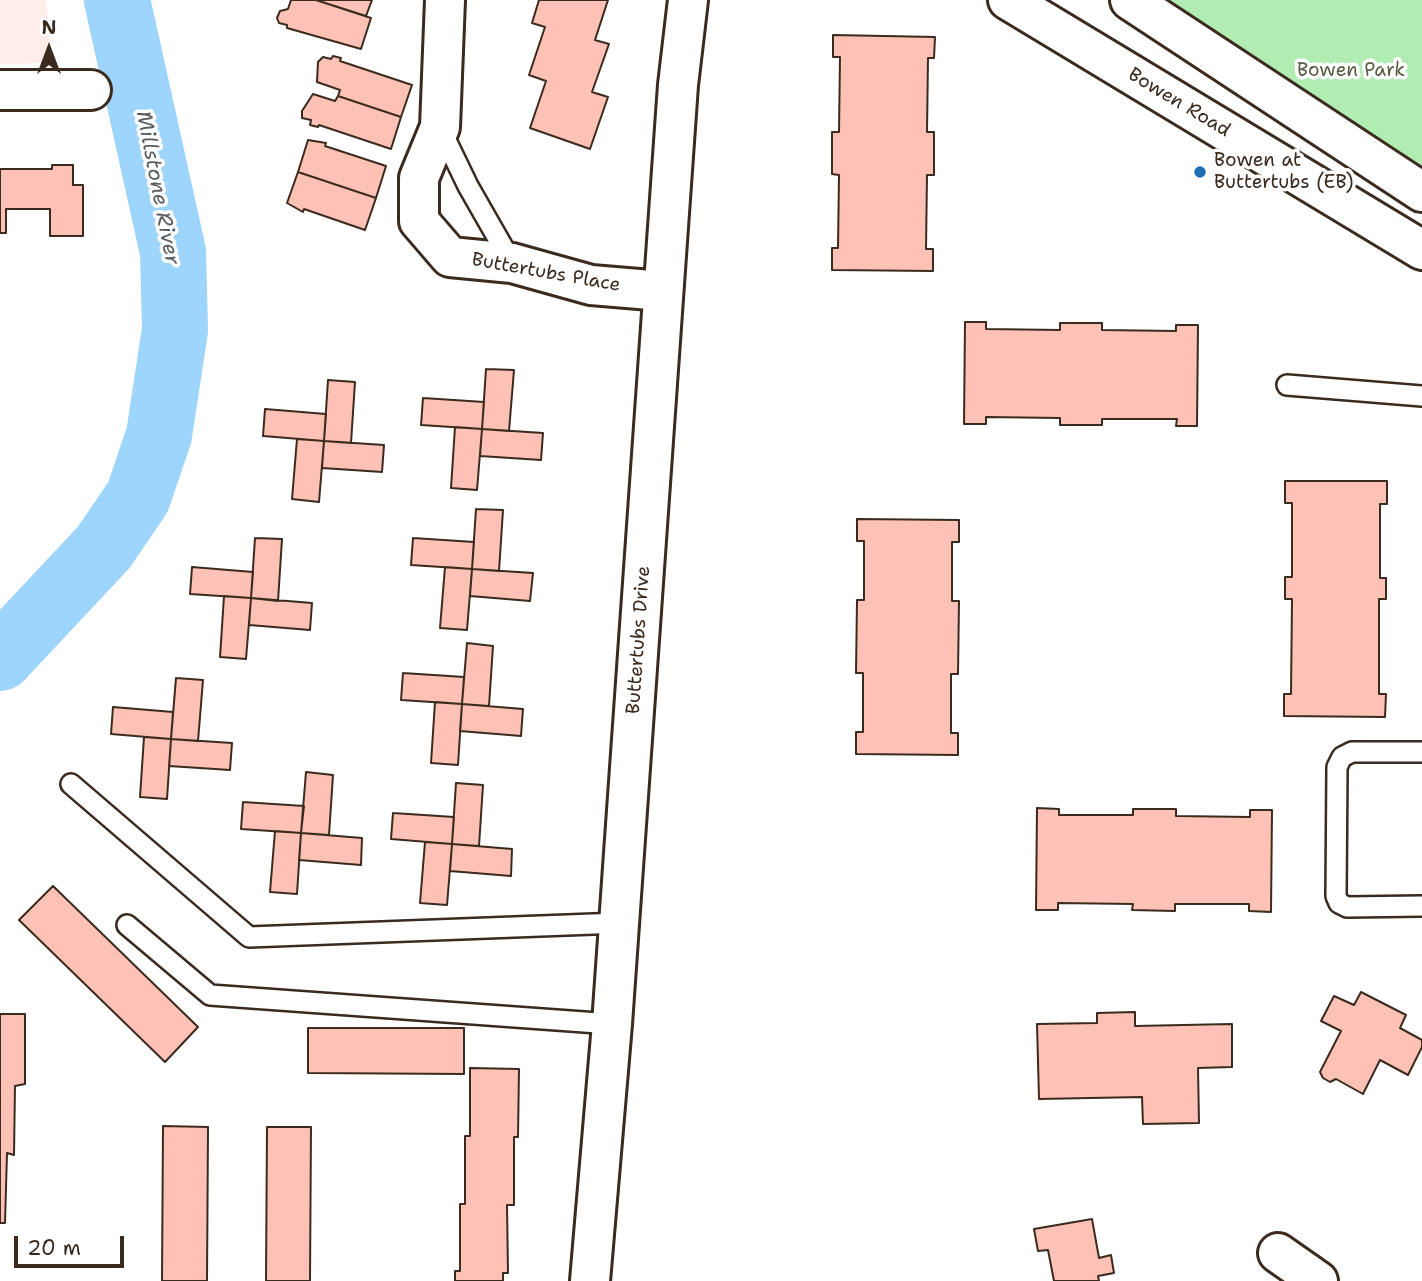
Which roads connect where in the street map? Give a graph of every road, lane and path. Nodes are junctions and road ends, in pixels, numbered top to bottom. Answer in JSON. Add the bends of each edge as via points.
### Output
{"nodes":[{"id":1,"x":445,"y":0,"type":"edge"},
{"id":2,"x":688,"y":0,"type":"edge"},
{"id":3,"x":1008,"y":0,"type":"edge"},
{"id":4,"x":1130,"y":0,"type":"edge"},
{"id":5,"x":0,"y":90,"type":"edge"},
{"id":6,"x":91,"y":90,"type":"dead end"},
{"id":7,"x":440,"y":127,"type":"junction"},
{"id":8,"x":1422,"y":192,"type":"edge"},
{"id":9,"x":1422,"y":250,"type":"edge"},
{"id":10,"x":512,"y":263,"type":"junction"},
{"id":11,"x":663,"y":291,"type":"junction"},
{"id":12,"x":1287,"y":385,"type":"dead end"},
{"id":13,"x":1422,"y":396,"type":"edge"},
{"id":14,"x":1422,"y":752,"type":"edge"},
{"id":15,"x":71,"y":785,"type":"dead end"},
{"id":16,"x":1422,"y":906,"type":"edge"},
{"id":17,"x":620,"y":923,"type":"junction"},
{"id":18,"x":127,"y":925,"type":"dead end"},
{"id":19,"x":612,"y":1024,"type":"junction"},
{"id":20,"x":1278,"y":1254,"type":"dead end"},
{"id":21,"x":590,"y":1281,"type":"edge"},
{"id":22,"x":1318,"y":1281,"type":"edge"}],
"edges":[{"from":1,"to":7,"type":"street","name":"Buttertubs Place"},
{"from":2,"to":11,"type":"street","name":"Buttertubs Drive"},
{"from":3,"to":9,"type":"street","name":"Bowen Road"},
{"from":4,"to":8,"type":"street"},
{"from":5,"to":6,"type":"street"},
{"from":7,"to":10,"type":"lane"},
{"from":7,"to":10,"type":"street","name":"Buttertubs Place","via":[[419,178],[419,221],[450,257]]},
{"from":10,"to":11,"type":"street","name":"Buttertubs Place","via":[[591,285]]},
{"from":11,"to":17,"type":"street","name":"Buttertubs Drive"},
{"from":12,"to":13,"type":"lane"},
{"from":14,"to":16,"type":"lane","via":[[1352,752],[1342,757],[1337,767],[1336,883],[1339,903],[1347,907]]},
{"from":15,"to":17,"type":"lane","via":[[249,937]]},
{"from":17,"to":19,"type":"street","name":"Buttertubs Drive"},
{"from":18,"to":19,"type":"lane","via":[[210,995]]},
{"from":19,"to":21,"type":"street","name":"Buttertubs Drive"},
{"from":20,"to":22,"type":"street"}]}
